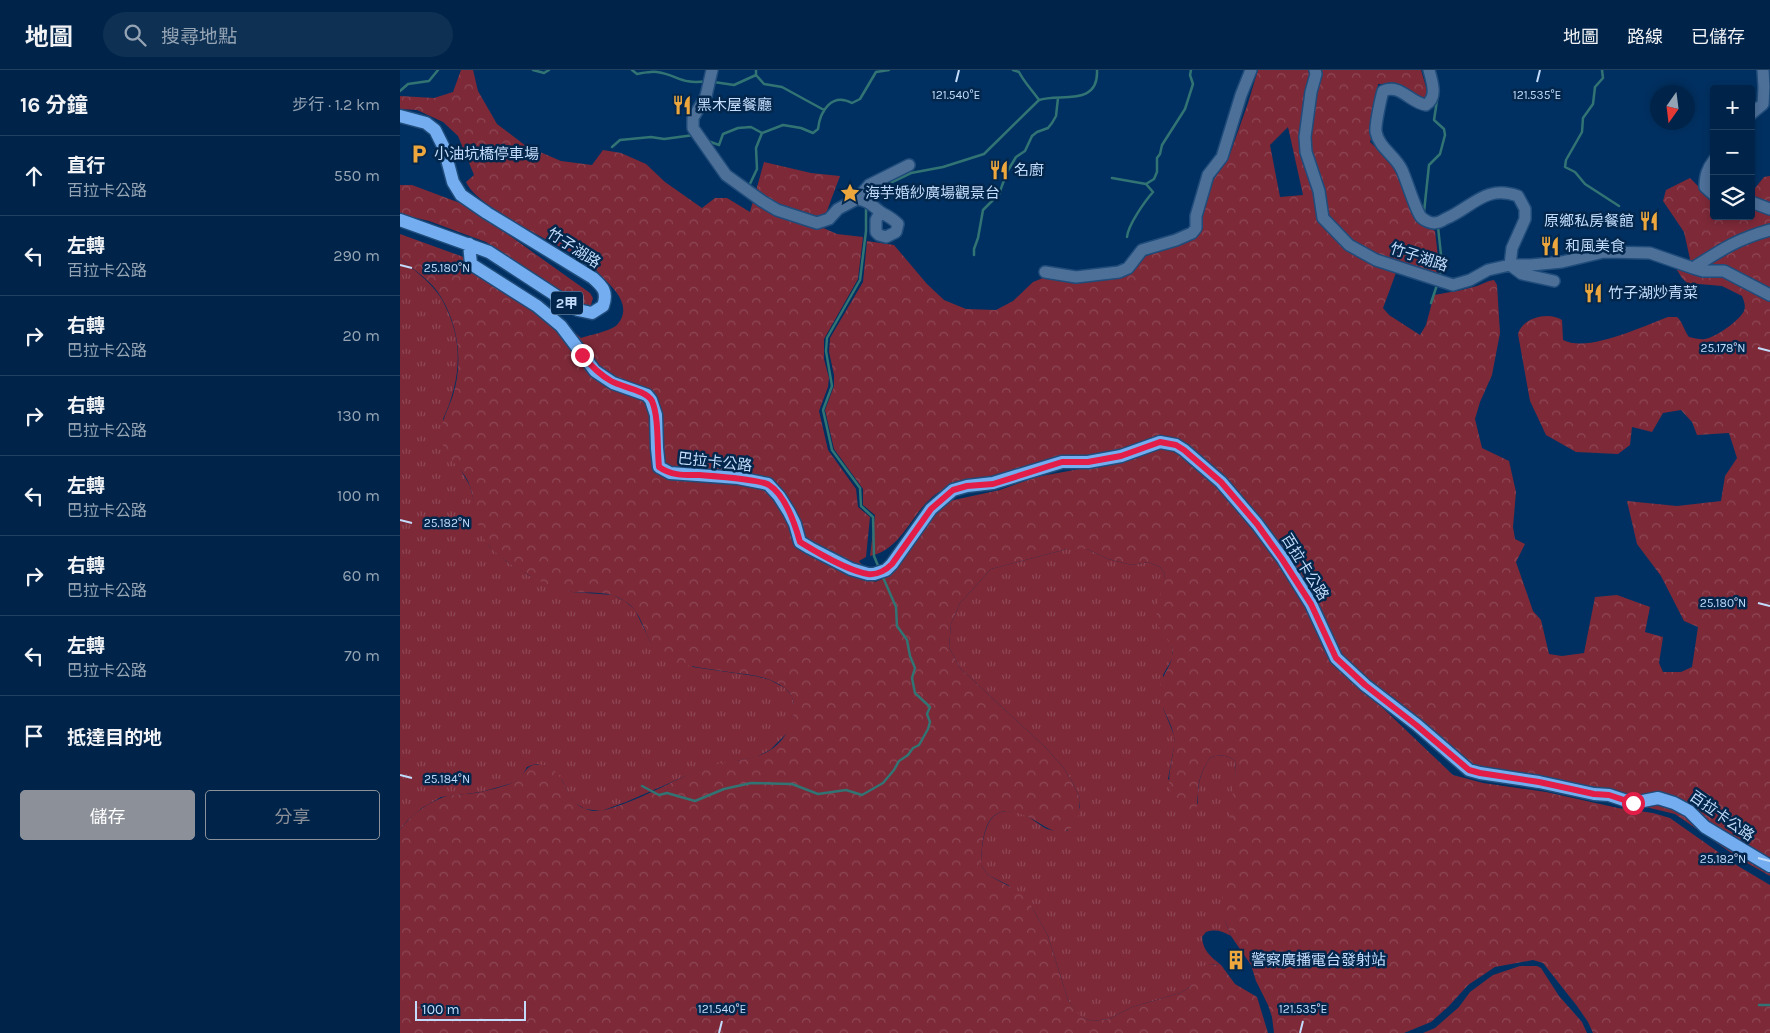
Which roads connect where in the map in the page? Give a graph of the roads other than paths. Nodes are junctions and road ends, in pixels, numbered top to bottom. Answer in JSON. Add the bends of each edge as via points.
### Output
{"nodes":[{"id":1,"x":712,"y":70,"type":"edge"},
{"id":2,"x":1250,"y":70,"type":"edge"},
{"id":3,"x":1315,"y":70,"type":"edge"},
{"id":4,"x":1429,"y":70,"type":"edge"},
{"id":5,"x":1763,"y":70,"type":"edge"},
{"id":6,"x":1755,"y":111,"type":"edge"},
{"id":7,"x":400,"y":116,"type":"edge"},
{"id":8,"x":909,"y":166,"type":"dead end"},
{"id":9,"x":1710,"y":166,"type":"edge"},
{"id":10,"x":1710,"y":192,"type":"edge"},
{"id":11,"x":863,"y":201,"type":"junction"},
{"id":12,"x":1755,"y":203,"type":"edge"},
{"id":13,"x":1770,"y":209,"type":"edge"},
{"id":14,"x":880,"y":212,"type":"dead end"},
{"id":15,"x":400,"y":220,"type":"edge"},
{"id":16,"x":1770,"y":230,"type":"edge"},
{"id":17,"x":469,"y":244,"type":"junction"},
{"id":18,"x":1510,"y":265,"type":"junction"},
{"id":19,"x":1693,"y":268,"type":"junction"},
{"id":20,"x":1045,"y":272,"type":"dead end"},
{"id":21,"x":1554,"y":281,"type":"dead end"},
{"id":22,"x":1770,"y":295,"type":"edge"},
{"id":23,"x":892,"y":564,"type":"joint"},
{"id":24,"x":1770,"y":866,"type":"edge"}],
"edges":[{"from":1,"to":11,"type":"street","via":[[706,96],[693,118],[693,128],[726,175],[777,210],[817,223],[830,219],[838,209]]},
{"from":2,"to":20,"type":"street","via":[[1222,157],[1208,175],[1192,234],[1142,250],[1128,268],[1119,272],[1076,277]]},
{"from":3,"to":18,"type":"street","name":"竹子湖路","via":[[1306,119],[1306,152],[1323,218],[1349,245],[1376,260],[1453,285],[1488,270]]},
{"from":4,"to":18,"type":"street","via":[[1433,95],[1426,105],[1396,88],[1383,91],[1376,132],[1381,145],[1402,168],[1420,216],[1427,221],[1435,223],[1454,216],[1484,196],[1510,193],[1518,196],[1525,209],[1525,219],[1512,248]]},
{"from":5,"to":6,"type":"street","via":[[1763,104]]},
{"from":7,"to":17,"type":"main road","name":"竹子湖路","number":"2甲","via":[[426,123],[435,130],[444,148],[453,182],[461,195],[593,278],[603,287],[603,306],[592,313],[578,310],[489,252]]},
{"from":8,"to":11,"type":"street","via":[[868,185]]},
{"from":9,"to":10,"type":"street","via":[[1705,178],[1705,187]]},
{"from":11,"to":14,"type":"street"},
{"from":12,"to":13,"type":"street"},
{"from":15,"to":17,"type":"main road","name":"竹子湖路","number":"2甲"},
{"from":16,"to":19,"type":"street","via":[[1732,243]]},
{"from":17,"to":23,"type":"main road","name":"巴拉卡公路","via":[[470,264],[538,306],[561,326],[595,371],[651,400],[656,415],[659,467],[670,474],[738,478],[768,484],[789,512],[800,542],[851,569],[868,574],[886,570]]},
{"from":18,"to":19,"type":"street","name":"竹子湖路","via":[[1562,262],[1604,252],[1650,253]]},
{"from":18,"to":21,"type":"street","via":[[1522,274]]},
{"from":19,"to":22,"type":"street","name":"竹子湖路","via":[[1724,271]]},
{"from":23,"to":24,"type":"main road","name":"百拉卡公路","via":[[931,509],[953,490],[993,484],[1062,462],[1088,462],[1121,456],[1160,442],[1176,445],[1221,482],[1257,524],[1311,604],[1336,658],[1469,770],[1609,795],[1633,803],[1658,798],[1674,803],[1689,811],[1705,828]]}]}
